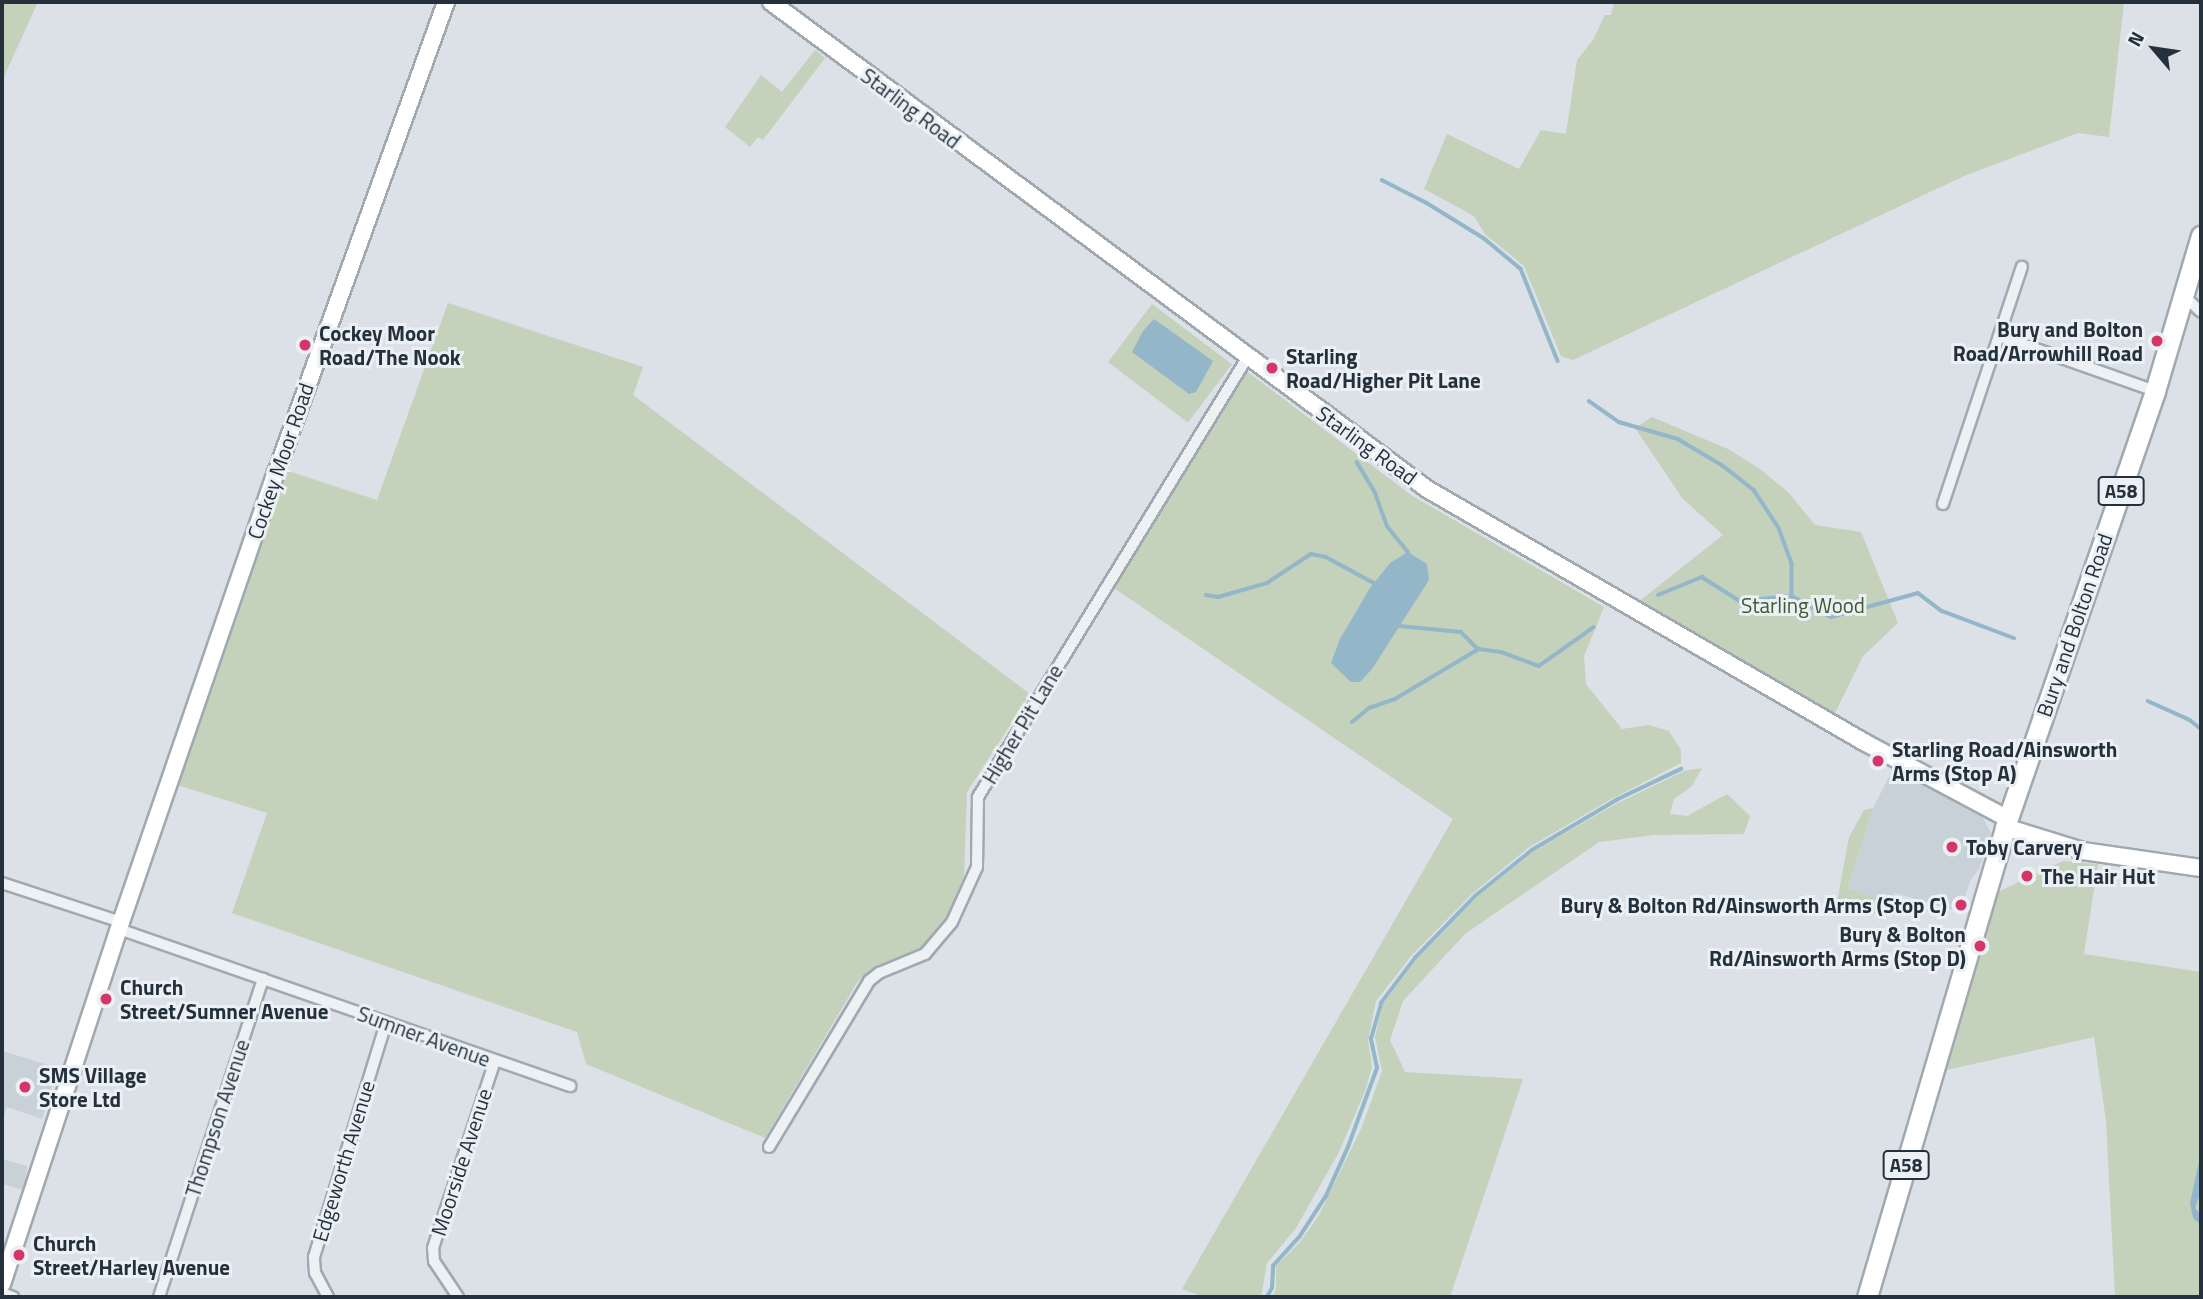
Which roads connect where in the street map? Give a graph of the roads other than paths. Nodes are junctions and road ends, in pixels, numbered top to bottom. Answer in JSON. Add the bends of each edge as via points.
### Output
{"nodes":[{"id":1,"x":446,"y":2,"type":"edge"},
{"id":2,"x":771,"y":2,"type":"edge"},
{"id":3,"x":2201,"y":236,"type":"edge"},
{"id":4,"x":2022,"y":267,"type":"dead end"},
{"id":5,"x":2184,"y":296,"type":"junction"},
{"id":6,"x":2201,"y":312,"type":"edge"},
{"id":7,"x":1999,"y":336,"type":"junction"},
{"id":8,"x":1247,"y":358,"type":"junction"},
{"id":9,"x":2155,"y":391,"type":"junction"},
{"id":10,"x":1943,"y":504,"type":"dead end"},
{"id":11,"x":2007,"y":823,"type":"junction"},
{"id":12,"x":2201,"y":868,"type":"edge"},
{"id":13,"x":2,"y":883,"type":"edge"},
{"id":14,"x":120,"y":925,"type":"junction"},
{"id":15,"x":263,"y":979,"type":"junction"},
{"id":16,"x":386,"y":1023,"type":"junction"},
{"id":17,"x":495,"y":1061,"type":"junction"},
{"id":18,"x":571,"y":1086,"type":"dead end"},
{"id":19,"x":769,"y":1147,"type":"dead end"},
{"id":20,"x":2,"y":1284,"type":"edge"},
{"id":21,"x":2,"y":1293,"type":"edge"},
{"id":22,"x":13,"y":1297,"type":"edge"},
{"id":23,"x":159,"y":1297,"type":"edge"},
{"id":24,"x":328,"y":1297,"type":"edge"},
{"id":25,"x":458,"y":1297,"type":"edge"},
{"id":26,"x":1867,"y":1297,"type":"edge"}],
"edges":[{"from":1,"to":14,"type":"main road","name":"Cockey Moor Road"},
{"from":2,"to":8,"type":"main road","name":"Starling Road"},
{"from":3,"to":5,"type":"highway","name":"Bury and Bolton Road","number":"A58"},
{"from":4,"to":7,"type":"street"},
{"from":5,"to":6,"type":"street"},
{"from":5,"to":9,"type":"highway","name":"Bury and Bolton Road","number":"A58"},
{"from":7,"to":9,"type":"street"},
{"from":7,"to":10,"type":"street"},
{"from":8,"to":11,"type":"main road","name":"Starling Road","via":[[1427,489]]},
{"from":8,"to":19,"type":"street","name":"Higher Pit Lane","via":[[978,797],[976,867],[952,922],[925,954],[869,981]]},
{"from":9,"to":11,"type":"highway","name":"Bury and Bolton Road","number":"A58"},
{"from":11,"to":12,"type":"main road","name":"Starling Road","via":[[2083,851]]},
{"from":11,"to":26,"type":"highway","name":"Bury and Bolton Road","number":"A58"},
{"from":13,"to":14,"type":"street","name":"Sumner Avenue"},
{"from":14,"to":15,"type":"street","name":"Sumner Avenue"},
{"from":14,"to":20,"type":"main road","name":"Cockey Moor Road"},
{"from":15,"to":16,"type":"street","name":"Sumner Avenue"},
{"from":15,"to":23,"type":"street","name":"Thompson Avenue"},
{"from":16,"to":17,"type":"street","name":"Sumner Avenue"},
{"from":16,"to":24,"type":"street","name":"Edgeworth Avenue","via":[[314,1257],[315,1273]]},
{"from":17,"to":18,"type":"street","name":"Sumner Avenue"},
{"from":17,"to":25,"type":"street","name":"Moorside Avenue","via":[[433,1248],[435,1261]]},
{"from":21,"to":22,"type":"street"}]}
